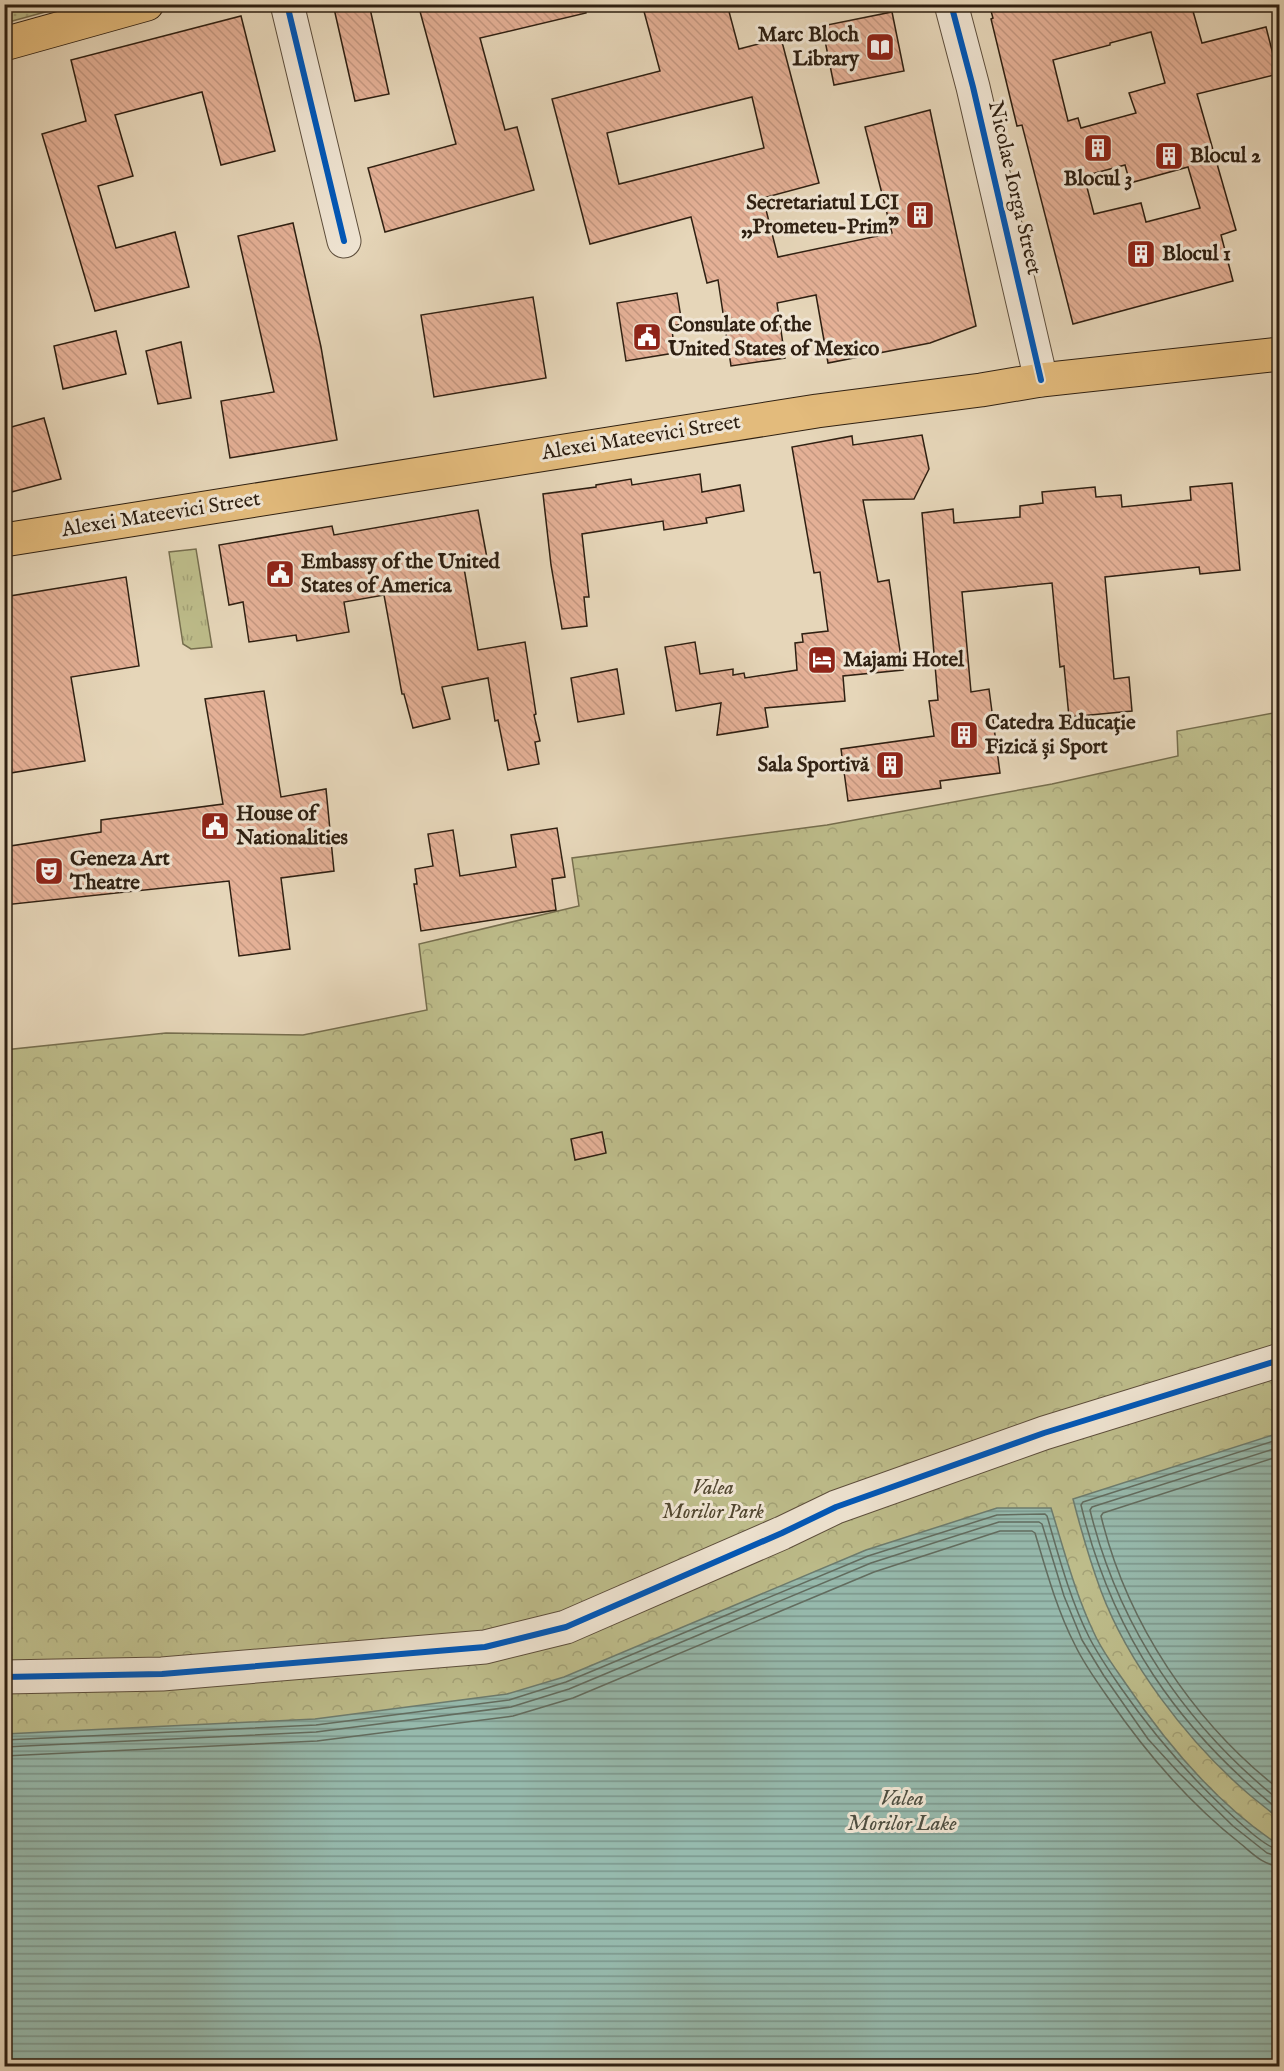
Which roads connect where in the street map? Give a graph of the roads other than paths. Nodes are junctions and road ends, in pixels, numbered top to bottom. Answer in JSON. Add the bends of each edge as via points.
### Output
{"nodes":[{"id":1,"x":147,"y":4,"type":"edge"},
{"id":2,"x":287,"y":4,"type":"edge"},
{"id":3,"x":951,"y":4,"type":"edge"},
{"id":4,"x":4,"y":44,"type":"edge"},
{"id":5,"x":344,"y":241,"type":"dead end"},
{"id":6,"x":1280,"y":354,"type":"edge"},
{"id":7,"x":1041,"y":380,"type":"junction"},
{"id":8,"x":4,"y":540,"type":"edge"},
{"id":9,"x":1280,"y":1360,"type":"edge"},
{"id":10,"x":4,"y":1677,"type":"edge"}],
"edges":[{"from":1,"to":4,"type":"main road"},
{"from":2,"to":5,"type":"street"},
{"from":3,"to":7,"type":"street","name":"Nicolae Iorga Street"},
{"from":6,"to":7,"type":"main road","name":"Alexei Mateevici Street"},
{"from":7,"to":8,"type":"main road","name":"Alexei Mateevici Street","via":[[805,412]]},
{"from":9,"to":10,"type":"street","via":[[1044,1433],[836,1507],[566,1627],[485,1647],[162,1674]]}]}
